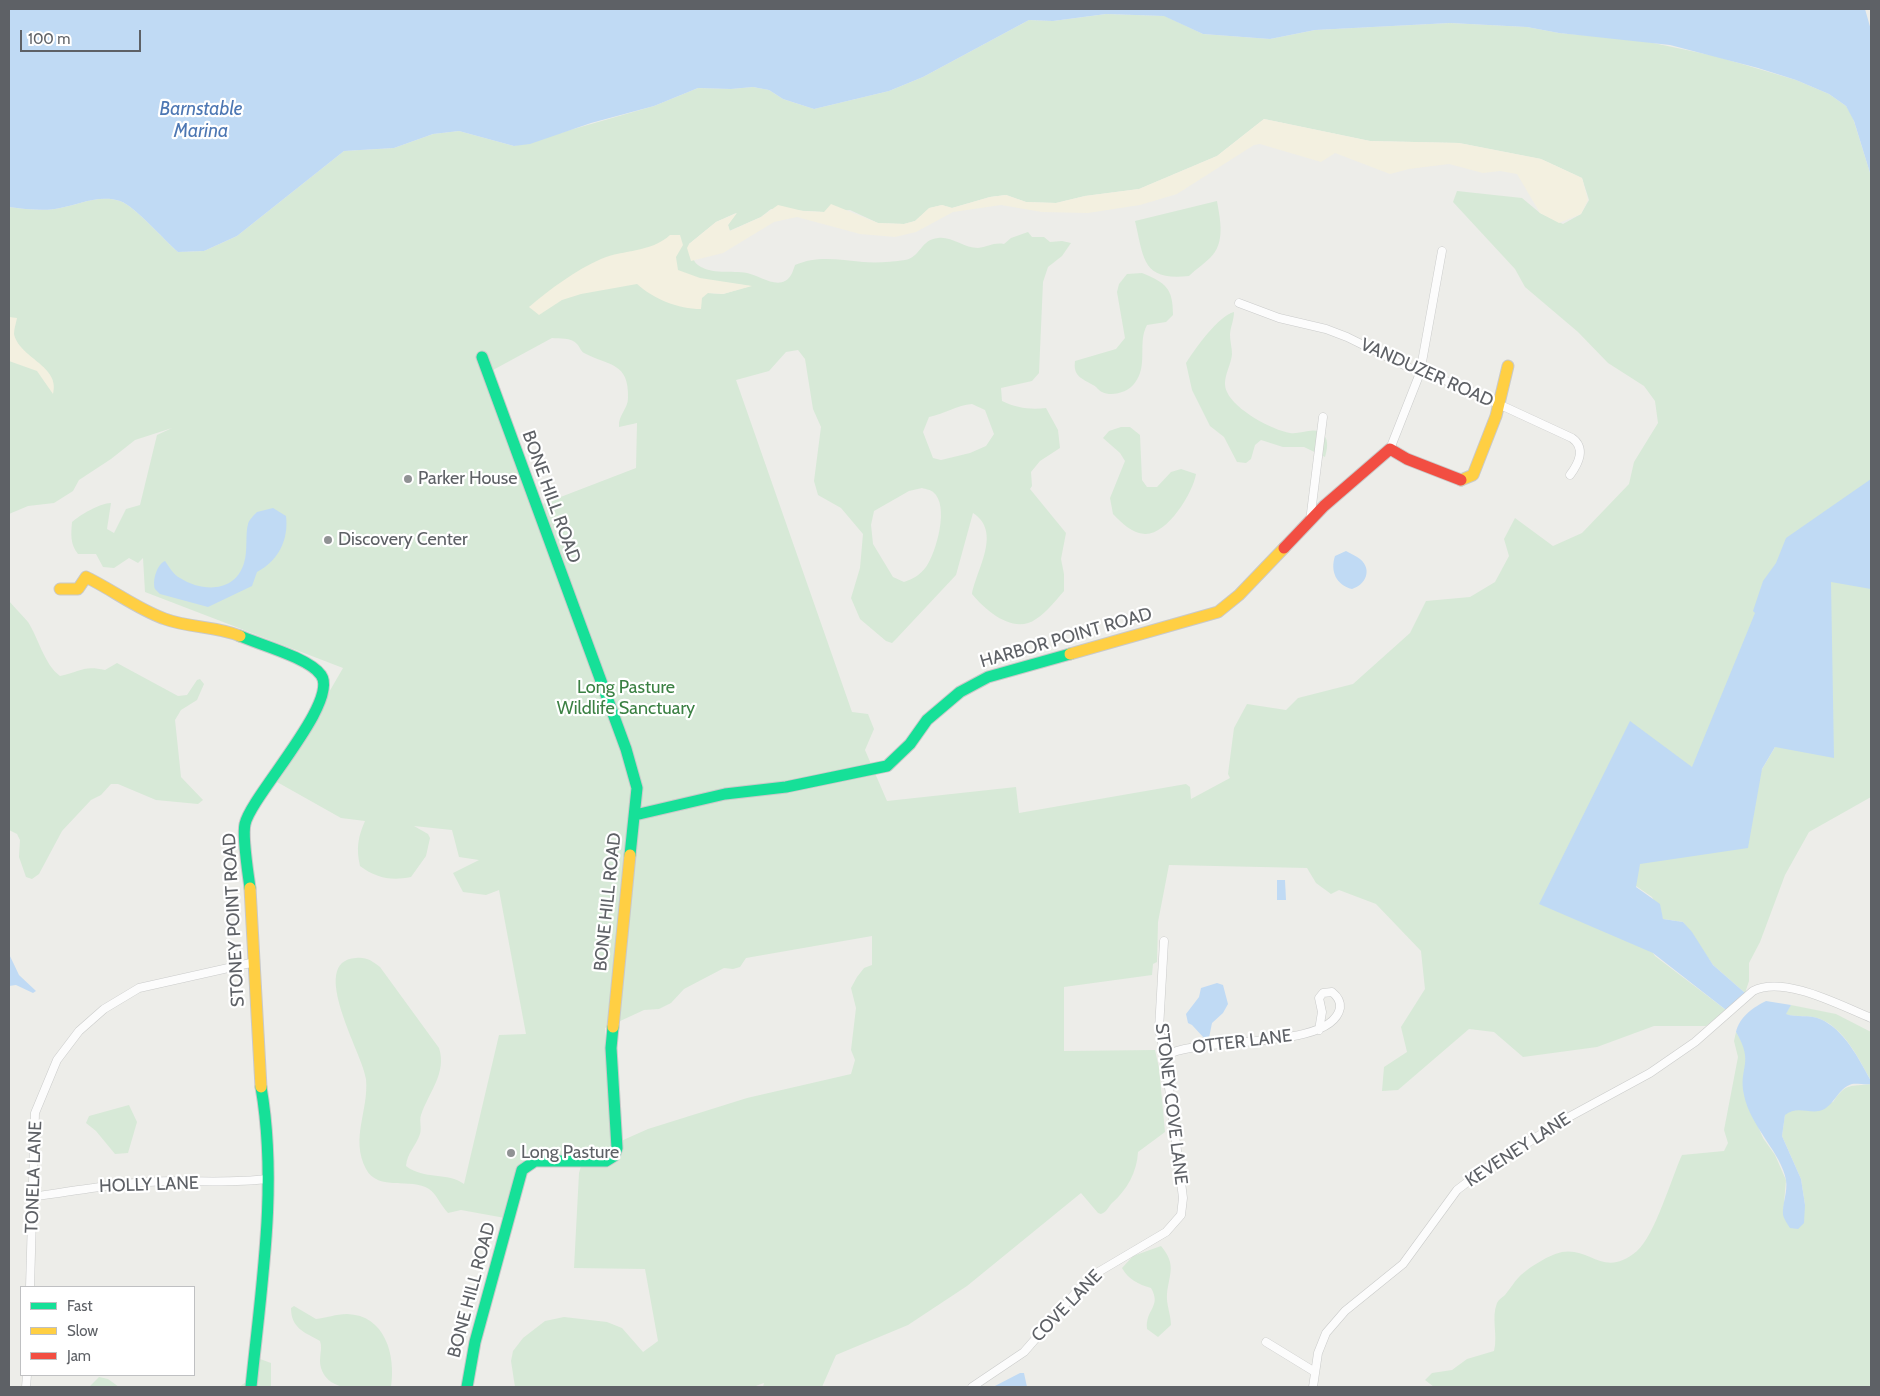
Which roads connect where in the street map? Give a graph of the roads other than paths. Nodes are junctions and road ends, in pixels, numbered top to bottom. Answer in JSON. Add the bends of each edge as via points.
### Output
{"nodes":[{"id":1,"x":1442,"y":251,"type":"dead end"},
{"id":2,"x":1239,"y":303,"type":"dead end"},
{"id":3,"x":482,"y":357,"type":"dead end"},
{"id":4,"x":1508,"y":366,"type":"dead end"},
{"id":5,"x":1420,"y":372,"type":"junction"},
{"id":6,"x":1498,"y":404,"type":"junction"},
{"id":7,"x":1323,"y":417,"type":"dead end"},
{"id":8,"x":1390,"y":449,"type":"junction"},
{"id":9,"x":1570,"y":475,"type":"dead end"},
{"id":10,"x":1310,"y":521,"type":"junction"},
{"id":11,"x":60,"y":589,"type":"dead end"},
{"id":12,"x":635,"y":815,"type":"junction"},
{"id":13,"x":1164,"y":941,"type":"dead end"},
{"id":14,"x":255,"y":962,"type":"junction"},
{"id":15,"x":1871,"y":1018,"type":"edge"},
{"id":16,"x":1319,"y":1030,"type":"junction"},
{"id":17,"x":1165,"y":1056,"type":"junction"},
{"id":18,"x":267,"y":1179,"type":"junction"},
{"id":19,"x":32,"y":1197,"type":"junction"},
{"id":20,"x":1183,"y":1207,"type":"joint"},
{"id":21,"x":30,"y":1286,"type":"edge"},
{"id":22,"x":1266,"y":1342,"type":"dead end"},
{"id":23,"x":1315,"y":1372,"type":"junction"},
{"id":24,"x":252,"y":1387,"type":"edge"},
{"id":25,"x":467,"y":1387,"type":"edge"},
{"id":26,"x":972,"y":1387,"type":"edge"},
{"id":27,"x":1313,"y":1387,"type":"edge"}],
"edges":[{"from":1,"to":5,"type":"street"},
{"from":2,"to":5,"type":"street","name":"VANDUZER ROAD","via":[[1278,318],[1326,329]]},
{"from":3,"to":12,"type":"street","name":"BONE HILL ROAD","via":[[637,781]]},
{"from":4,"to":6,"type":"street"},
{"from":5,"to":6,"type":"street","name":"VANDUZER ROAD","via":[[1454,383]]},
{"from":5,"to":8,"type":"street"},
{"from":6,"to":8,"type":"street","via":[[1479,464],[1466,480],[1434,470]]},
{"from":6,"to":9,"type":"street","name":"VANDUZER ROAD","via":[[1577,441],[1579,464]]},
{"from":7,"to":10,"type":"street"},
{"from":8,"to":10,"type":"street","name":"HARBOR POINT ROAD"},
{"from":10,"to":12,"type":"street","name":"HARBOR POINT ROAD","via":[[1239,595],[1218,612],[988,676],[960,692],[927,720],[910,744],[887,766],[786,787],[725,794]]},
{"from":11,"to":14,"type":"street","name":"STONEY POINT ROAD","via":[[78,589],[86,576],[160,617],[173,622],[221,628],[314,666],[323,677],[324,692],[316,708],[246,824]]},
{"from":12,"to":25,"type":"street","name":"BONE HILL ROAD","via":[[611,1048],[617,1148],[614,1156],[606,1161],[535,1162],[522,1170],[475,1342]]},
{"from":13,"to":17,"type":"street","name":"STONEY COVE LANE","via":[[1159,1030]]},
{"from":14,"to":18,"type":"street","name":"STONEY POINT ROAD","via":[[260,1080],[267,1121]]},
{"from":14,"to":19,"type":"street","name":"TONELA LANE","via":[[139,988],[104,1008],[79,1031],[57,1060],[37,1106]]},
{"from":15,"to":23,"type":"street","name":"KEVENEY LANE","via":[[1799,990],[1765,987],[1753,991],[1695,1042],[1650,1073],[1554,1126],[1457,1190],[1403,1264],[1336,1320],[1322,1342]]},
{"from":16,"to":16,"type":"street","via":[[1338,1014],[1338,998],[1332,992],[1323,992],[1319,998],[1322,1012]]},
{"from":16,"to":17,"type":"street","name":"OTTER LANE","via":[[1247,1043],[1191,1048]]},
{"from":17,"to":20,"type":"street","name":"STONEY COVE LANE"},
{"from":18,"to":19,"type":"street","name":"HOLLY LANE","via":[[128,1184]]},
{"from":18,"to":24,"type":"street","name":"STONEY POINT ROAD","via":[[266,1241]]},
{"from":19,"to":21,"type":"street","name":"TONELA LANE"},
{"from":20,"to":26,"type":"street","name":"COVE LANE","via":[[1181,1215],[1166,1232],[1095,1274],[1024,1352]]},
{"from":22,"to":23,"type":"street"},
{"from":23,"to":27,"type":"street","name":"KEVENEY LANE"}]}
